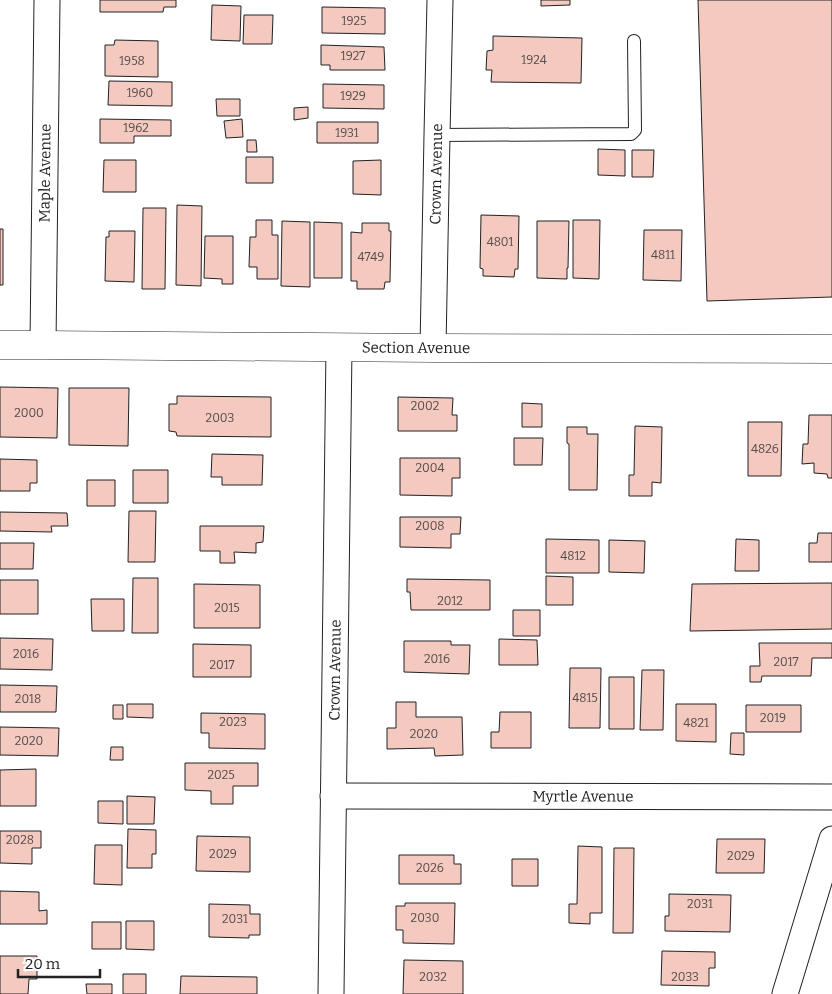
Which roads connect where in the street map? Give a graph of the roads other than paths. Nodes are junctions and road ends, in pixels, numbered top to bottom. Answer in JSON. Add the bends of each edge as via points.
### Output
{"nodes":[{"id":1,"x":47,"y":0,"type":"edge"},
{"id":2,"x":440,"y":0,"type":"edge"},
{"id":3,"x":634,"y":41,"type":"dead end"},
{"id":4,"x":437,"y":135,"type":"junction"},
{"id":5,"x":0,"y":345,"type":"edge"},
{"id":6,"x":43,"y":345,"type":"junction"},
{"id":7,"x":339,"y":346,"type":"junction"},
{"id":8,"x":433,"y":348,"type":"junction"},
{"id":9,"x":832,"y":349,"type":"edge"},
{"id":10,"x":333,"y":796,"type":"junction"},
{"id":11,"x":832,"y":797,"type":"edge"},
{"id":12,"x":832,"y":839,"type":"edge"},
{"id":13,"x":331,"y":994,"type":"edge"},
{"id":14,"x":784,"y":994,"type":"edge"}],
"edges":[{"from":1,"to":6,"type":"street","name":"Maple Avenue"},
{"from":2,"to":4,"type":"street","name":"Crown Avenue"},
{"from":3,"to":4,"type":"lane","via":[[635,130],[631,134]]},
{"from":4,"to":8,"type":"street","name":"Crown Avenue"},
{"from":5,"to":6,"type":"street","name":"Section Avenue"},
{"from":6,"to":7,"type":"street","name":"Section Avenue"},
{"from":7,"to":8,"type":"street","name":"Section Avenue"},
{"from":7,"to":10,"type":"street","name":"Crown Avenue"},
{"from":8,"to":9,"type":"street","name":"Section Avenue"},
{"from":10,"to":11,"type":"street","name":"Myrtle Avenue"},
{"from":10,"to":13,"type":"street","name":"Crown Avenue"},
{"from":12,"to":14,"type":"street"}]}
